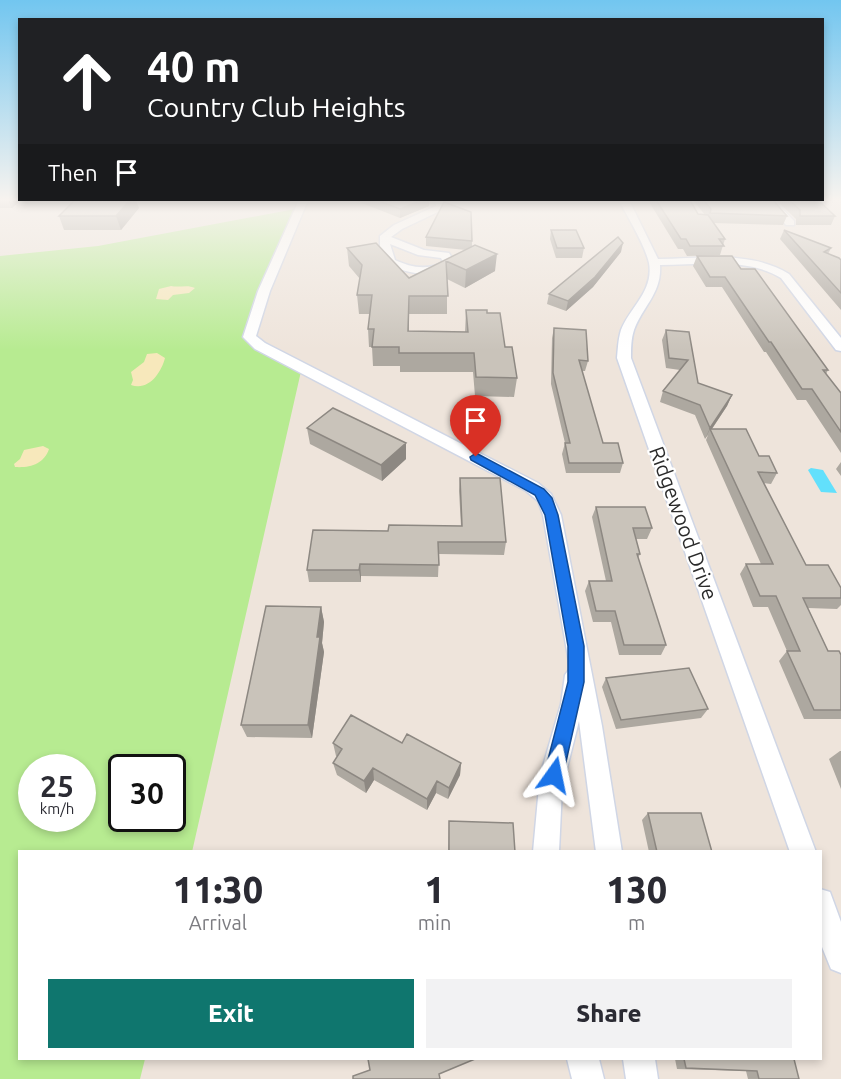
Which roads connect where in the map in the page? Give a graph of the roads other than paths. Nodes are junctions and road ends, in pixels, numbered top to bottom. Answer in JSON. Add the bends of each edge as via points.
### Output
{"nodes":[{"id":1,"x":282,"y":249,"type":"edge"},
{"id":2,"x":385,"y":249,"type":"edge"},
{"id":3,"x":408,"y":249,"type":"edge"},
{"id":4,"x":648,"y":249,"type":"edge"},
{"id":5,"x":654,"y":262,"type":"junction"},
{"id":6,"x":841,"y":347,"type":"edge"},
{"id":7,"x":576,"y":646,"type":"junction"},
{"id":8,"x":546,"y":850,"type":"edge"},
{"id":9,"x":609,"y":850,"type":"edge"},
{"id":10,"x":801,"y":850,"type":"edge"},
{"id":11,"x":822,"y":907,"type":"edge"},
{"id":12,"x":841,"y":959,"type":"edge"},
{"id":13,"x":583,"y":1060,"type":"edge"},
{"id":14,"x":639,"y":1060,"type":"edge"},
{"id":15,"x":588,"y":1079,"type":"edge"},
{"id":16,"x":642,"y":1079,"type":"edge"}],
"edges":[{"from":1,"to":7,"type":"street","via":[[249,337],[540,492],[552,515]]},
{"from":2,"to":3,"type":"street","via":[[390,262],[402,268],[422,271],[449,263],[445,255]]},
{"from":4,"to":5,"type":"street"},
{"from":5,"to":6,"type":"street","via":[[750,263],[776,270],[785,276]]},
{"from":5,"to":10,"type":"street","name":"Ridgewood Drive","via":[[656,282],[630,322],[624,358]]},
{"from":7,"to":8,"type":"street","via":[[576,682],[549,797]]},
{"from":7,"to":9,"type":"street"},
{"from":11,"to":12,"type":"street"},
{"from":13,"to":15,"type":"street"},
{"from":14,"to":16,"type":"street"}]}
